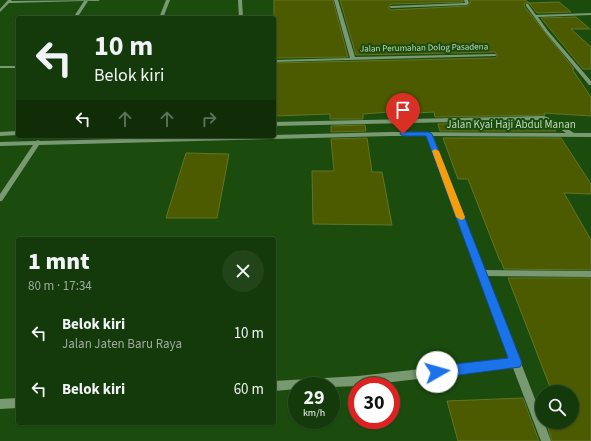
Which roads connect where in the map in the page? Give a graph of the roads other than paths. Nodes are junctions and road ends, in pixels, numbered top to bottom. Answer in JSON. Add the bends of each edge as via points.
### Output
{"nodes":[{"id":1,"x":98,"y":0,"type":"edge"},
{"id":2,"x":168,"y":0,"type":"edge"},
{"id":3,"x":240,"y":0,"type":"edge"},
{"id":4,"x":336,"y":0,"type":"edge"},
{"id":5,"x":466,"y":0,"type":"edge"},
{"id":6,"x":10,"y":1,"type":"edge"},
{"id":7,"x":86,"y":1,"type":"edge"},
{"id":8,"x":527,"y":4,"type":"dead end"},
{"id":9,"x":391,"y":7,"type":"dead end"},
{"id":10,"x":0,"y":11,"type":"edge"},
{"id":11,"x":591,"y":14,"type":"edge"},
{"id":12,"x":76,"y":16,"type":"edge"},
{"id":13,"x":162,"y":16,"type":"edge"},
{"id":14,"x":241,"y":16,"type":"edge"},
{"id":15,"x":536,"y":16,"type":"junction"},
{"id":16,"x":496,"y":55,"type":"dead end"},
{"id":17,"x":353,"y":59,"type":"junction"},
{"id":18,"x":276,"y":61,"type":"edge"},
{"id":19,"x":0,"y":67,"type":"edge"},
{"id":20,"x":16,"y":67,"type":"edge"},
{"id":21,"x":591,"y":84,"type":"edge"},
{"id":22,"x":276,"y":124,"type":"edge"},
{"id":23,"x":16,"y":133,"type":"edge"},
{"id":24,"x":0,"y":134,"type":"edge"},
{"id":25,"x":429,"y":134,"type":"junction"},
{"id":26,"x":573,"y":135,"type":"junction"},
{"id":27,"x":591,"y":135,"type":"edge"},
{"id":28,"x":276,"y":136,"type":"edge"},
{"id":29,"x":140,"y":138,"type":"edge"},
{"id":30,"x":38,"y":142,"type":"junction"},
{"id":31,"x":0,"y":144,"type":"edge"},
{"id":32,"x":0,"y":199,"type":"edge"},
{"id":33,"x":483,"y":273,"type":"junction"},
{"id":34,"x":591,"y":274,"type":"edge"},
{"id":35,"x":516,"y":363,"type":"junction"},
{"id":36,"x":276,"y":386,"type":"edge"},
{"id":37,"x":16,"y":403,"type":"edge"},
{"id":38,"x":0,"y":404,"type":"edge"},
{"id":39,"x":546,"y":441,"type":"edge"}],
"edges":[{"from":1,"to":7,"type":"street"},
{"from":2,"to":13,"type":"street"},
{"from":3,"to":14,"type":"street"},
{"from":4,"to":17,"type":"street","name":"Jalan Perumahan Dolog Pasadena"},
{"from":5,"to":9,"type":"street","via":[[466,4]]},
{"from":6,"to":7,"type":"street"},
{"from":6,"to":10,"type":"street"},
{"from":7,"to":12,"type":"street"},
{"from":8,"to":15,"type":"street"},
{"from":11,"to":15,"type":"street"},
{"from":15,"to":21,"type":"street"},
{"from":16,"to":17,"type":"street","name":"Jalan Perumahan Dolog Pasadena"},
{"from":17,"to":18,"type":"street","name":"Jalan Perumahan Dolog Pasadena"},
{"from":19,"to":20,"type":"street"},
{"from":22,"to":26,"type":"street","via":[[544,118]]},
{"from":23,"to":24,"type":"street"},
{"from":25,"to":26,"type":"street","name":"Jalan Kyai Haji Abdul Manan"},
{"from":25,"to":28,"type":"street","name":"Jalan Kyai Haji Abdul Manan"},
{"from":25,"to":33,"type":"street"},
{"from":26,"to":27,"type":"street","name":"Jalan Kyai Haji Abdul Manan"},
{"from":29,"to":30,"type":"street","name":"Jalan Kyai Haji Abdul Manan"},
{"from":30,"to":31,"type":"street","name":"Jalan Kyai Haji Abdul Manan"},
{"from":30,"to":32,"type":"street"},
{"from":33,"to":34,"type":"street"},
{"from":33,"to":35,"type":"street"},
{"from":35,"to":36,"type":"street","via":[[358,381]]},
{"from":35,"to":39,"type":"street"},
{"from":37,"to":38,"type":"street"}]}
